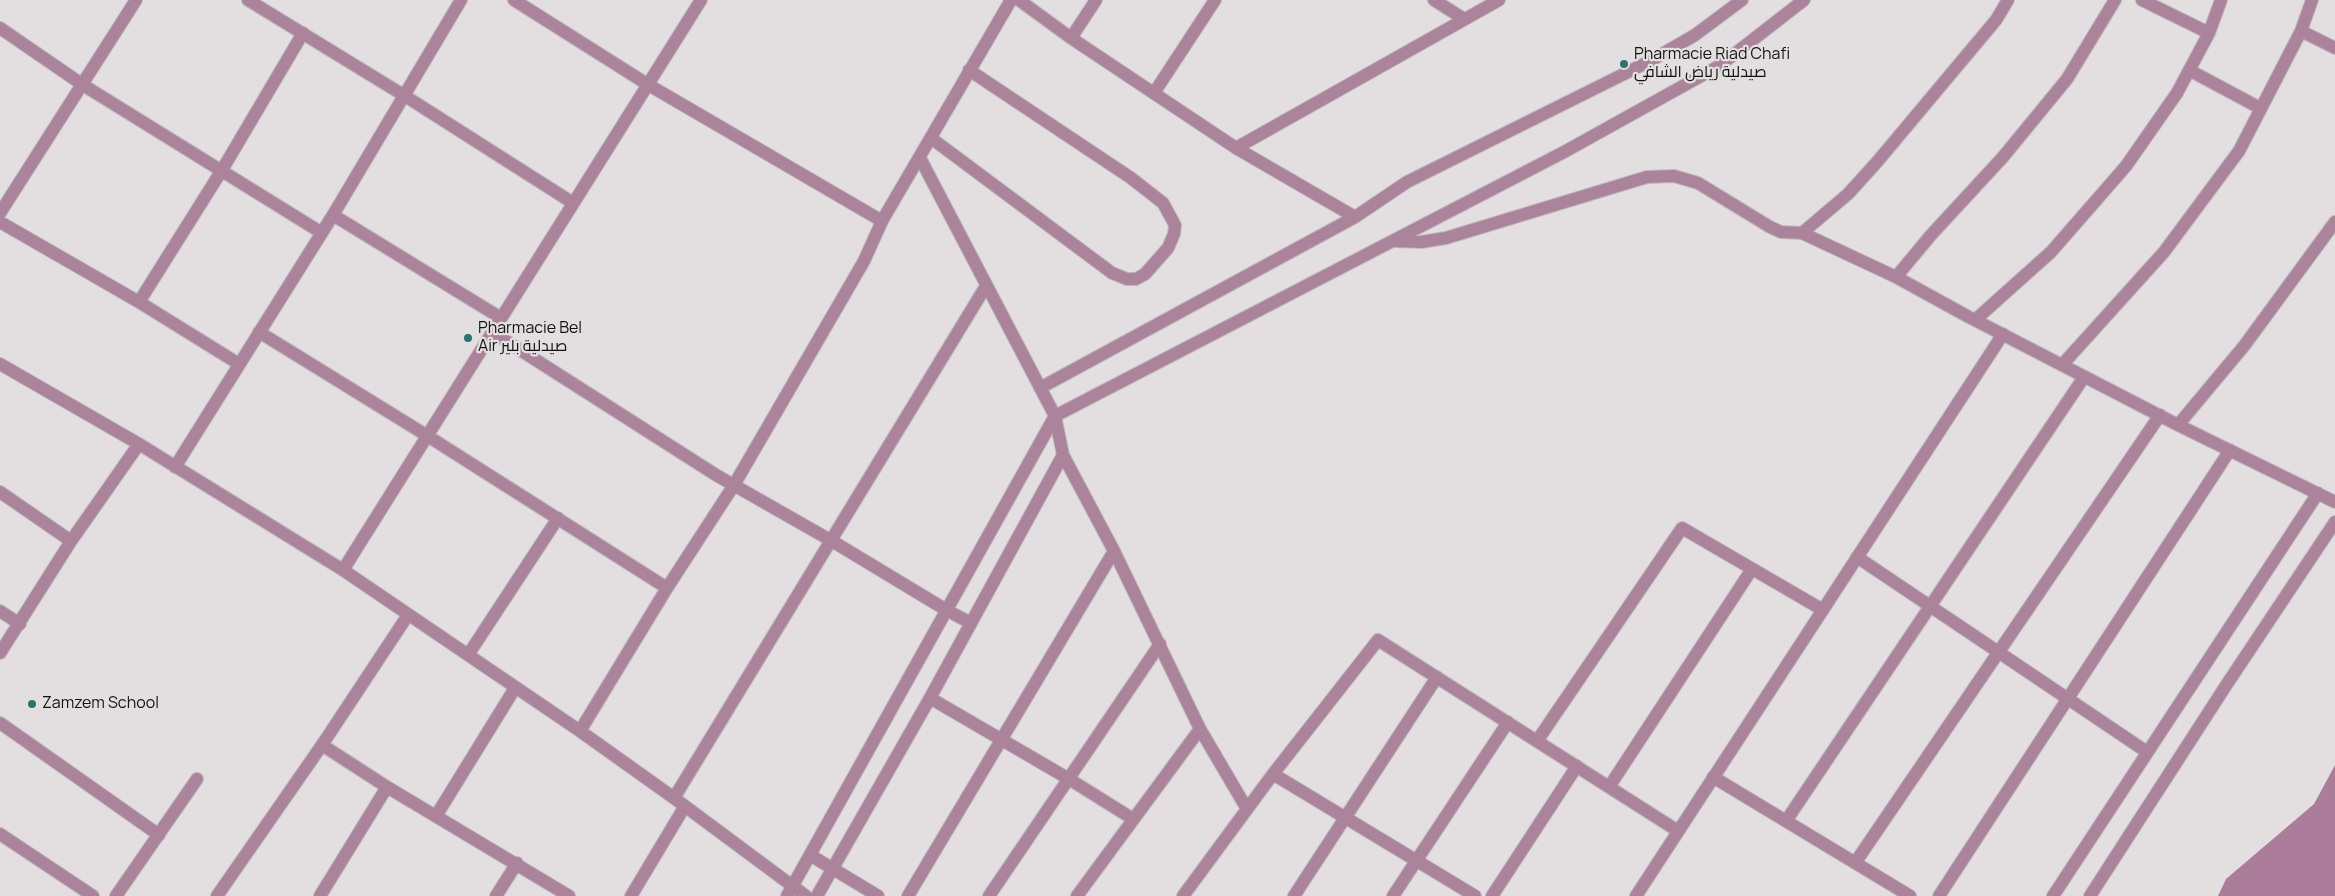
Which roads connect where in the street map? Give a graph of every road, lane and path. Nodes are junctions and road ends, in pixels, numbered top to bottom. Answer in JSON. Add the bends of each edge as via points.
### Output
{"nodes":[{"id":1,"x":136,"y":0,"type":"edge"},
{"id":2,"x":248,"y":0,"type":"edge"},
{"id":3,"x":461,"y":0,"type":"edge"},
{"id":4,"x":514,"y":0,"type":"edge"},
{"id":5,"x":701,"y":0,"type":"edge"},
{"id":6,"x":1011,"y":0,"type":"edge"},
{"id":7,"x":1019,"y":0,"type":"edge"},
{"id":8,"x":1096,"y":0,"type":"edge"},
{"id":9,"x":1215,"y":0,"type":"edge"},
{"id":10,"x":1434,"y":0,"type":"edge"},
{"id":11,"x":1499,"y":0,"type":"edge"},
{"id":12,"x":1742,"y":0,"type":"edge"},
{"id":13,"x":1804,"y":0,"type":"edge"},
{"id":14,"x":2008,"y":0,"type":"edge"},
{"id":15,"x":2114,"y":0,"type":"edge"},
{"id":16,"x":2142,"y":0,"type":"edge"},
{"id":17,"x":2221,"y":0,"type":"edge"},
{"id":18,"x":2312,"y":0,"type":"edge"},
{"id":19,"x":1464,"y":19,"type":"junction"},
{"id":20,"x":0,"y":28,"type":"edge"},
{"id":21,"x":2301,"y":31,"type":"junction"},
{"id":22,"x":2209,"y":32,"type":"junction"},
{"id":23,"x":302,"y":33,"type":"junction"},
{"id":24,"x":1071,"y":38,"type":"junction"},
{"id":25,"x":2335,"y":48,"type":"edge"},
{"id":26,"x":969,"y":70,"type":"junction"},
{"id":27,"x":2189,"y":70,"type":"junction"},
{"id":28,"x":83,"y":84,"type":"junction"},
{"id":29,"x":647,"y":84,"type":"junction"},
{"id":30,"x":1154,"y":94,"type":"junction"},
{"id":31,"x":405,"y":96,"type":"junction"},
{"id":32,"x":2260,"y":108,"type":"junction"},
{"id":33,"x":931,"y":138,"type":"junction"},
{"id":34,"x":1236,"y":148,"type":"junction"},
{"id":35,"x":920,"y":158,"type":"junction"},
{"id":36,"x":222,"y":170,"type":"junction"},
{"id":37,"x":573,"y":203,"type":"junction"},
{"id":38,"x":0,"y":213,"type":"edge"},
{"id":39,"x":333,"y":215,"type":"junction"},
{"id":40,"x":1354,"y":217,"type":"junction"},
{"id":41,"x":882,"y":221,"type":"junction"},
{"id":42,"x":0,"y":222,"type":"edge"},
{"id":43,"x":2335,"y":222,"type":"edge"},
{"id":44,"x":322,"y":233,"type":"junction"},
{"id":45,"x":1802,"y":233,"type":"junction"},
{"id":46,"x":1396,"y":241,"type":"junction"},
{"id":47,"x":1896,"y":277,"type":"junction"},
{"id":48,"x":986,"y":286,"type":"junction"},
{"id":49,"x":139,"y":302,"type":"junction"},
{"id":50,"x":501,"y":318,"type":"junction"},
{"id":51,"x":1975,"y":320,"type":"junction"},
{"id":52,"x":259,"y":332,"type":"junction"},
{"id":53,"x":492,"y":332,"type":"junction"},
{"id":54,"x":2003,"y":334,"type":"junction"},
{"id":55,"x":0,"y":364,"type":"edge"},
{"id":56,"x":239,"y":364,"type":"junction"},
{"id":57,"x":2062,"y":365,"type":"junction"},
{"id":58,"x":2084,"y":377,"type":"junction"},
{"id":59,"x":1040,"y":388,"type":"junction"},
{"id":60,"x":1055,"y":416,"type":"junction"},
{"id":61,"x":2160,"y":416,"type":"junction"},
{"id":62,"x":2178,"y":424,"type":"junction"},
{"id":63,"x":426,"y":435,"type":"junction"},
{"id":64,"x":140,"y":444,"type":"junction"},
{"id":65,"x":2230,"y":450,"type":"junction"},
{"id":66,"x":1063,"y":455,"type":"junction"},
{"id":67,"x":175,"y":467,"type":"junction"},
{"id":68,"x":734,"y":485,"type":"junction"},
{"id":69,"x":0,"y":492,"type":"edge"},
{"id":70,"x":2318,"y":493,"type":"junction"},
{"id":71,"x":2335,"y":502,"type":"edge"},
{"id":72,"x":558,"y":518,"type":"junction"},
{"id":73,"x":2335,"y":522,"type":"edge"},
{"id":74,"x":71,"y":541,"type":"junction"},
{"id":75,"x":832,"y":541,"type":"junction"},
{"id":76,"x":1114,"y":551,"type":"junction"},
{"id":77,"x":1857,"y":557,"type":"junction"},
{"id":78,"x":1752,"y":568,"type":"junction"},
{"id":79,"x":343,"y":570,"type":"junction"},
{"id":80,"x":667,"y":588,"type":"junction"},
{"id":81,"x":1930,"y":606,"type":"junction"},
{"id":82,"x":1823,"y":610,"type":"junction"},
{"id":83,"x":0,"y":611,"type":"edge"},
{"id":84,"x":948,"y":611,"type":"junction"},
{"id":85,"x":408,"y":615,"type":"junction"},
{"id":86,"x":972,"y":622,"type":"junction"},
{"id":87,"x":20,"y":624,"type":"junction"},
{"id":88,"x":1160,"y":644,"type":"junction"},
{"id":89,"x":1999,"y":652,"type":"junction"},
{"id":90,"x":0,"y":653,"type":"edge"},
{"id":91,"x":468,"y":655,"type":"junction"},
{"id":92,"x":1437,"y":677,"type":"junction"},
{"id":93,"x":515,"y":688,"type":"junction"},
{"id":94,"x":930,"y":698,"type":"junction"},
{"id":95,"x":2068,"y":698,"type":"junction"},
{"id":96,"x":1508,"y":722,"type":"junction"},
{"id":97,"x":0,"y":724,"type":"edge"},
{"id":98,"x":1200,"y":729,"type":"junction"},
{"id":99,"x":580,"y":731,"type":"junction"},
{"id":100,"x":1000,"y":739,"type":"junction"},
{"id":101,"x":1537,"y":741,"type":"junction"},
{"id":102,"x":322,"y":745,"type":"junction"},
{"id":103,"x":2147,"y":752,"type":"junction"},
{"id":104,"x":1577,"y":766,"type":"junction"},
{"id":105,"x":1273,"y":774,"type":"junction"},
{"id":106,"x":1714,"y":777,"type":"junction"},
{"id":107,"x":197,"y":779,"type":"dead end"},
{"id":108,"x":1069,"y":779,"type":"junction"},
{"id":109,"x":1609,"y":786,"type":"junction"},
{"id":110,"x":387,"y":787,"type":"junction"},
{"id":111,"x":680,"y":802,"type":"junction"},
{"id":112,"x":1247,"y":809,"type":"junction"},
{"id":113,"x":436,"y":816,"type":"junction"},
{"id":114,"x":1345,"y":818,"type":"junction"},
{"id":115,"x":1133,"y":819,"type":"junction"},
{"id":116,"x":1786,"y":821,"type":"junction"},
{"id":117,"x":1678,"y":831,"type":"junction"},
{"id":118,"x":0,"y":834,"type":"edge"},
{"id":119,"x":159,"y":834,"type":"junction"},
{"id":120,"x":810,"y":855,"type":"junction"},
{"id":121,"x":1416,"y":861,"type":"junction"},
{"id":122,"x":517,"y":863,"type":"junction"},
{"id":123,"x":1855,"y":863,"type":"junction"},
{"id":124,"x":832,"y":869,"type":"junction"},
{"id":125,"x":789,"y":891,"type":"edge"},
{"id":126,"x":1639,"y":895,"type":"edge"},
{"id":127,"x":93,"y":896,"type":"edge"},
{"id":128,"x":116,"y":896,"type":"edge"},
{"id":129,"x":217,"y":896,"type":"edge"},
{"id":130,"x":320,"y":896,"type":"edge"},
{"id":131,"x":496,"y":896,"type":"edge"},
{"id":132,"x":568,"y":896,"type":"edge"},
{"id":133,"x":631,"y":896,"type":"edge"},
{"id":134,"x":806,"y":896,"type":"edge"},
{"id":135,"x":817,"y":896,"type":"edge"},
{"id":136,"x":878,"y":896,"type":"edge"},
{"id":137,"x":908,"y":896,"type":"edge"},
{"id":138,"x":989,"y":896,"type":"edge"},
{"id":139,"x":1077,"y":896,"type":"edge"},
{"id":140,"x":1183,"y":896,"type":"edge"},
{"id":141,"x":1294,"y":896,"type":"edge"},
{"id":142,"x":1393,"y":896,"type":"edge"},
{"id":143,"x":1475,"y":896,"type":"edge"},
{"id":144,"x":1492,"y":896,"type":"edge"},
{"id":145,"x":1910,"y":896,"type":"edge"},
{"id":146,"x":1939,"y":896,"type":"edge"},
{"id":147,"x":2053,"y":896,"type":"edge"},
{"id":148,"x":2090,"y":896,"type":"edge"}],
"edges":[{"from":1,"to":28,"type":"street"},
{"from":2,"to":23,"type":"street"},
{"from":3,"to":31,"type":"street"},
{"from":4,"to":29,"type":"street"},
{"from":5,"to":29,"type":"street"},
{"from":6,"to":26,"type":"street"},
{"from":7,"to":24,"type":"street"},
{"from":8,"to":24,"type":"street"},
{"from":9,"to":30,"type":"street"},
{"from":10,"to":19,"type":"street"},
{"from":11,"to":19,"type":"street"},
{"from":12,"to":40,"type":"street","via":[[1695,35],[1652,60],[1407,182]]},
{"from":13,"to":46,"type":"street","via":[[1719,66]]},
{"from":14,"to":45,"type":"street","via":[[1996,20],[1878,162],[1848,194]]},
{"from":15,"to":47,"type":"street","via":[[2067,79],[2003,157]]},
{"from":16,"to":22,"type":"street"},
{"from":17,"to":22,"type":"street"},
{"from":18,"to":21,"type":"street"},
{"from":19,"to":34,"type":"street"},
{"from":20,"to":28,"type":"street"},
{"from":21,"to":25,"type":"street"},
{"from":21,"to":32,"type":"street"},
{"from":22,"to":27,"type":"street"},
{"from":23,"to":31,"type":"street"},
{"from":23,"to":36,"type":"street"},
{"from":24,"to":30,"type":"street"},
{"from":26,"to":33,"type":"street"},
{"from":26,"to":33,"type":"street","via":[[1131,178],[1163,204],[1175,225],[1168,248],[1145,274],[1136,279],[1112,273]]},
{"from":27,"to":32,"type":"street"},
{"from":27,"to":51,"type":"street","via":[[2177,93],[2126,166],[2051,252]]},
{"from":28,"to":36,"type":"street"},
{"from":28,"to":38,"type":"street"},
{"from":29,"to":37,"type":"street"},
{"from":29,"to":41,"type":"street"},
{"from":30,"to":34,"type":"street"},
{"from":31,"to":37,"type":"street"},
{"from":31,"to":39,"type":"street"},
{"from":32,"to":57,"type":"street","via":[[2239,151],[2164,252]]},
{"from":33,"to":35,"type":"street"},
{"from":34,"to":40,"type":"street"},
{"from":35,"to":41,"type":"street"},
{"from":35,"to":48,"type":"street"},
{"from":36,"to":44,"type":"street"},
{"from":36,"to":49,"type":"street"},
{"from":37,"to":50,"type":"street"},
{"from":39,"to":44,"type":"street"},
{"from":39,"to":50,"type":"street"},
{"from":40,"to":59,"type":"street"},
{"from":41,"to":68,"type":"street","via":[[864,261]]},
{"from":42,"to":49,"type":"street"},
{"from":43,"to":62,"type":"street","via":[[2244,346]]},
{"from":44,"to":52,"type":"street"},
{"from":45,"to":46,"type":"street","via":[[1781,232],[1698,183],[1666,176],[1647,178],[1446,238]]},
{"from":45,"to":47,"type":"street"},
{"from":46,"to":60,"type":"street"},
{"from":47,"to":51,"type":"street"},
{"from":48,"to":59,"type":"street"},
{"from":48,"to":75,"type":"street"},
{"from":49,"to":56,"type":"street"},
{"from":50,"to":53,"type":"street"},
{"from":51,"to":54,"type":"street"},
{"from":52,"to":56,"type":"street"},
{"from":52,"to":63,"type":"street"},
{"from":53,"to":63,"type":"street"},
{"from":53,"to":68,"type":"street"},
{"from":54,"to":57,"type":"street"},
{"from":54,"to":77,"type":"street"},
{"from":55,"to":64,"type":"street"},
{"from":56,"to":67,"type":"street"},
{"from":57,"to":58,"type":"street"},
{"from":58,"to":61,"type":"street"},
{"from":58,"to":81,"type":"street"},
{"from":59,"to":60,"type":"street"},
{"from":60,"to":66,"type":"street"},
{"from":60,"to":84,"type":"street"},
{"from":61,"to":62,"type":"street"},
{"from":61,"to":89,"type":"street"},
{"from":62,"to":65,"type":"street"},
{"from":63,"to":72,"type":"street"},
{"from":63,"to":79,"type":"street"},
{"from":64,"to":67,"type":"street"},
{"from":64,"to":74,"type":"street"},
{"from":65,"to":70,"type":"street"},
{"from":65,"to":95,"type":"street"},
{"from":66,"to":76,"type":"street"},
{"from":66,"to":86,"type":"street"},
{"from":67,"to":79,"type":"street"},
{"from":68,"to":75,"type":"street"},
{"from":68,"to":80,"type":"street"},
{"from":69,"to":74,"type":"street"},
{"from":70,"to":71,"type":"street"},
{"from":70,"to":103,"type":"street"},
{"from":72,"to":80,"type":"street"},
{"from":72,"to":91,"type":"street"},
{"from":73,"to":148,"type":"street"},
{"from":74,"to":87,"type":"street"},
{"from":75,"to":84,"type":"street"},
{"from":75,"to":111,"type":"street"},
{"from":76,"to":88,"type":"street"},
{"from":76,"to":100,"type":"street"},
{"from":77,"to":81,"type":"street"},
{"from":77,"to":82,"type":"street"},
{"from":78,"to":82,"type":"street"},
{"from":78,"to":101,"type":"street","via":[[1682,528]]},
{"from":78,"to":109,"type":"street"},
{"from":79,"to":85,"type":"street"},
{"from":80,"to":99,"type":"street"},
{"from":81,"to":89,"type":"street"},
{"from":81,"to":116,"type":"street"},
{"from":82,"to":106,"type":"street"},
{"from":83,"to":87,"type":"street"},
{"from":84,"to":86,"type":"street"},
{"from":84,"to":120,"type":"street"},
{"from":85,"to":91,"type":"street"},
{"from":85,"to":102,"type":"street"},
{"from":86,"to":94,"type":"street"},
{"from":87,"to":90,"type":"street"},
{"from":88,"to":98,"type":"street"},
{"from":88,"to":108,"type":"street"},
{"from":89,"to":95,"type":"street"},
{"from":89,"to":123,"type":"street"},
{"from":91,"to":93,"type":"street"},
{"from":92,"to":96,"type":"street"},
{"from":92,"to":105,"type":"street","via":[[1378,640]]},
{"from":92,"to":114,"type":"street"},
{"from":93,"to":99,"type":"street"},
{"from":93,"to":113,"type":"street"},
{"from":94,"to":100,"type":"street"},
{"from":94,"to":124,"type":"street"},
{"from":95,"to":103,"type":"street"},
{"from":95,"to":146,"type":"street"},
{"from":96,"to":101,"type":"street"},
{"from":96,"to":121,"type":"street"},
{"from":97,"to":119,"type":"street"},
{"from":98,"to":112,"type":"street"},
{"from":98,"to":115,"type":"street"},
{"from":99,"to":111,"type":"street"},
{"from":100,"to":108,"type":"street"},
{"from":100,"to":137,"type":"street"},
{"from":101,"to":104,"type":"street"},
{"from":102,"to":110,"type":"street"},
{"from":102,"to":129,"type":"street"},
{"from":103,"to":147,"type":"street"},
{"from":104,"to":109,"type":"street"},
{"from":104,"to":144,"type":"street"},
{"from":105,"to":112,"type":"street"},
{"from":105,"to":114,"type":"street"},
{"from":106,"to":116,"type":"street"},
{"from":106,"to":117,"type":"street"},
{"from":107,"to":119,"type":"street"},
{"from":108,"to":115,"type":"street"},
{"from":108,"to":138,"type":"street"},
{"from":109,"to":117,"type":"street"},
{"from":110,"to":113,"type":"street"},
{"from":110,"to":130,"type":"street"},
{"from":111,"to":125,"type":"street"},
{"from":111,"to":133,"type":"street"},
{"from":112,"to":140,"type":"street"},
{"from":113,"to":122,"type":"street"},
{"from":114,"to":121,"type":"street"},
{"from":114,"to":141,"type":"street"},
{"from":115,"to":139,"type":"street"},
{"from":116,"to":123,"type":"street"},
{"from":117,"to":126,"type":"street"},
{"from":118,"to":127,"type":"street"},
{"from":119,"to":128,"type":"street"},
{"from":120,"to":124,"type":"street"},
{"from":120,"to":125,"type":"street"},
{"from":121,"to":142,"type":"street"},
{"from":121,"to":143,"type":"street"},
{"from":122,"to":131,"type":"street"},
{"from":122,"to":132,"type":"street"},
{"from":123,"to":145,"type":"street"},
{"from":124,"to":135,"type":"street"},
{"from":124,"to":136,"type":"street"},
{"from":125,"to":134,"type":"street"}]}
